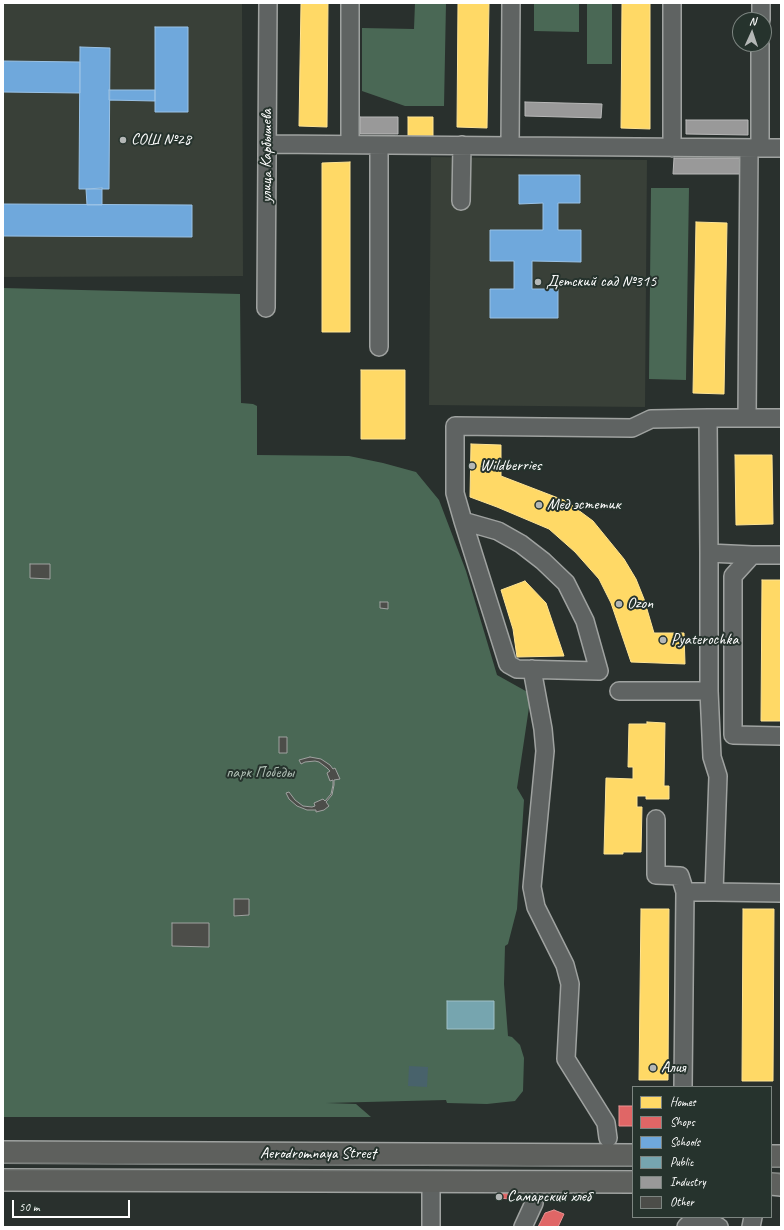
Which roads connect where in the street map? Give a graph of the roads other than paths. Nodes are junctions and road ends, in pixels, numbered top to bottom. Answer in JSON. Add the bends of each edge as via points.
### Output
{"nodes":[{"id":1,"x":268,"y":3,"type":"edge"},
{"id":2,"x":350,"y":3,"type":"edge"},
{"id":3,"x":511,"y":3,"type":"edge"},
{"id":4,"x":672,"y":3,"type":"edge"},
{"id":5,"x":760,"y":52,"type":"edge"},
{"id":6,"x":267,"y":144,"type":"junction"},
{"id":7,"x":350,"y":144,"type":"junction"},
{"id":8,"x":379,"y":144,"type":"junction"},
{"id":9,"x":462,"y":145,"type":"junction"},
{"id":10,"x":510,"y":146,"type":"junction"},
{"id":11,"x":672,"y":148,"type":"junction"},
{"id":12,"x":755,"y":148,"type":"junction"},
{"id":13,"x":781,"y":148,"type":"edge"},
{"id":14,"x":461,"y":201,"type":"dead end"},
{"id":15,"x":266,"y":308,"type":"dead end"},
{"id":16,"x":379,"y":348,"type":"dead end"},
{"id":17,"x":708,"y":418,"type":"junction"},
{"id":18,"x":747,"y":418,"type":"junction"},
{"id":19,"x":781,"y":418,"type":"edge"},
{"id":20,"x":463,"y":521,"type":"junction"},
{"id":21,"x":709,"y":553,"type":"junction"},
{"id":22,"x":752,"y":555,"type":"junction"},
{"id":23,"x":781,"y":555,"type":"edge"},
{"id":24,"x":532,"y":669,"type":"junction"},
{"id":25,"x":619,"y":691,"type":"dead end"},
{"id":26,"x":709,"y":691,"type":"junction"},
{"id":27,"x":781,"y":736,"type":"edge"},
{"id":28,"x":656,"y":819,"type":"dead end"},
{"id":29,"x":685,"y":892,"type":"junction"},
{"id":30,"x":714,"y":892,"type":"junction"},
{"id":31,"x":781,"y":893,"type":"edge"},
{"id":32,"x":683,"y":1086,"type":"edge"},
{"id":33,"x":608,"y":1138,"type":"dead end"},
{"id":34,"x":3,"y":1152,"type":"edge"},
{"id":35,"x":632,"y":1155,"type":"edge"},
{"id":36,"x":3,"y":1180,"type":"edge"},
{"id":37,"x":431,"y":1181,"type":"junction"},
{"id":38,"x":632,"y":1182,"type":"edge"},
{"id":39,"x":534,"y":1203,"type":"dead end"},
{"id":40,"x":431,"y":1227,"type":"edge"},
{"id":41,"x":523,"y":1227,"type":"edge"},
{"id":42,"x":686,"y":1227,"type":"edge"},
{"id":43,"x":719,"y":1227,"type":"edge"}],
"edges":[{"from":1,"to":6,"type":"street","name":"улица Карбышева"},
{"from":2,"to":7,"type":"street"},
{"from":3,"to":10,"type":"street"},
{"from":4,"to":11,"type":"street"},
{"from":5,"to":12,"type":"street"},
{"from":6,"to":7,"type":"street"},
{"from":6,"to":15,"type":"street","name":"улица Карбышева"},
{"from":7,"to":8,"type":"street"},
{"from":8,"to":9,"type":"street"},
{"from":8,"to":16,"type":"street"},
{"from":9,"to":10,"type":"street"},
{"from":9,"to":14,"type":"street"},
{"from":10,"to":11,"type":"street"},
{"from":11,"to":12,"type":"street"},
{"from":12,"to":13,"type":"street"},
{"from":12,"to":18,"type":"street"},
{"from":17,"to":18,"type":"street"},
{"from":17,"to":20,"type":"street","via":[[651,419],[632,428],[455,426],[455,493]]},
{"from":17,"to":21,"type":"street"},
{"from":18,"to":19,"type":"street"},
{"from":20,"to":24,"type":"street","via":[[508,664],[517,669]]},
{"from":20,"to":24,"type":"street","via":[[498,531],[543,561],[566,583],[585,621],[599,671]]},
{"from":21,"to":22,"type":"street"},
{"from":21,"to":26,"type":"street"},
{"from":22,"to":23,"type":"street"},
{"from":22,"to":27,"type":"street","via":[[733,576],[733,735]]},
{"from":24,"to":33,"type":"street","via":[[545,751],[532,887],[536,908],[565,965],[570,984],[566,1059],[606,1123]]},
{"from":25,"to":26,"type":"street"},
{"from":26,"to":30,"type":"street","via":[[712,757],[718,776]]},
{"from":28,"to":29,"type":"street","via":[[656,875],[680,876]]},
{"from":29,"to":30,"type":"street"},
{"from":29,"to":32,"type":"street"},
{"from":30,"to":31,"type":"street"},
{"from":34,"to":35,"type":"main road","name":"Aerodromnaya Street"},
{"from":36,"to":37,"type":"main road","name":"Aerodromnaya Street"},
{"from":37,"to":38,"type":"main road","name":"Aerodromnaya Street"},
{"from":37,"to":40,"type":"street"},
{"from":39,"to":41,"type":"street"},
{"from":42,"to":43,"type":"street","via":[[696,1220],[704,1220]]}]}
